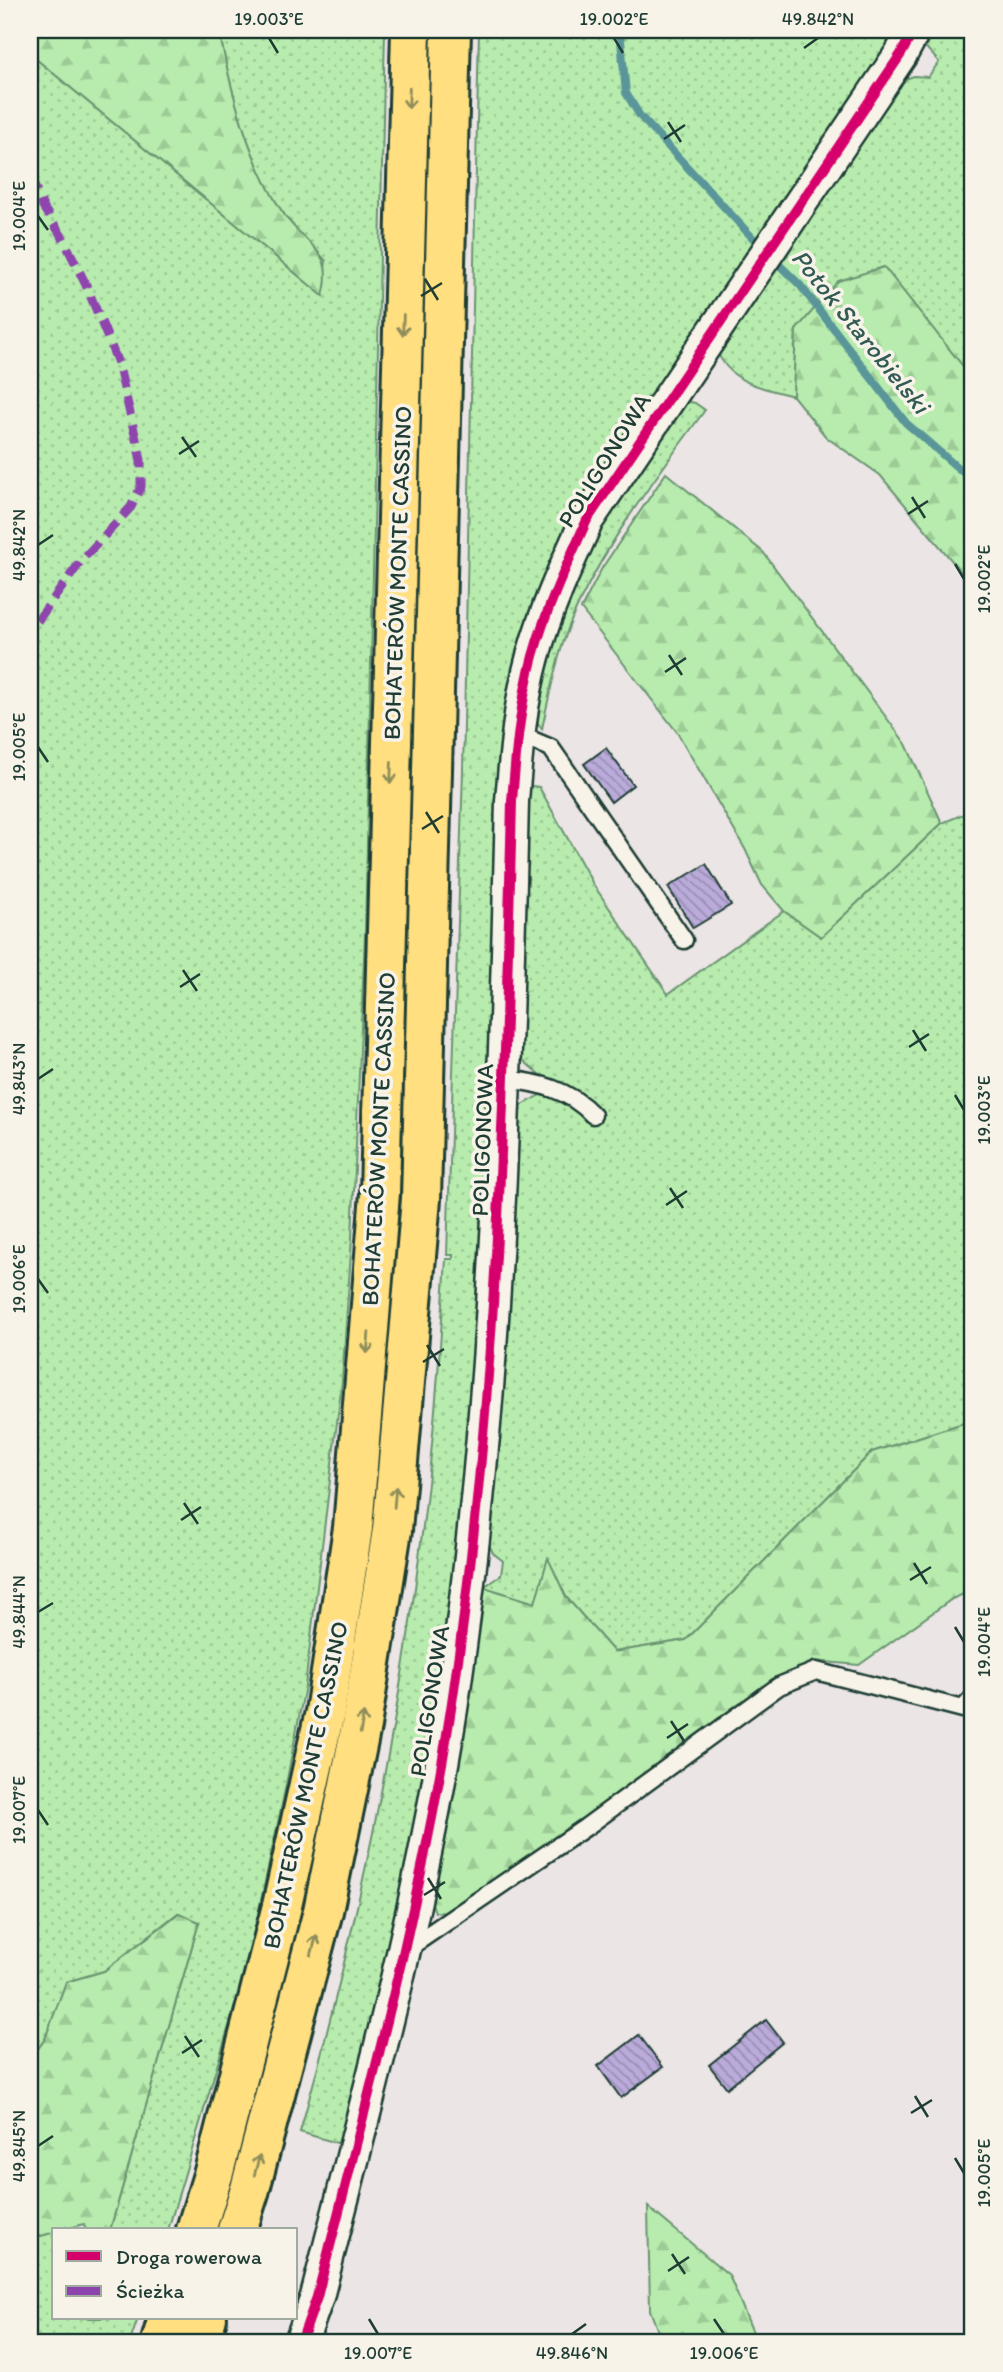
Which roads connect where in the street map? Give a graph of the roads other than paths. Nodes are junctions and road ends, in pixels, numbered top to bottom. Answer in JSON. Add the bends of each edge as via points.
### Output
{"nodes":[{"id":1,"x":411,"y":30,"type":"edge"},
{"id":2,"x":451,"y":30,"type":"edge"},
{"id":3,"x":914,"y":30,"type":"edge"},
{"id":4,"x":518,"y":734,"type":"junction"},
{"id":5,"x":684,"y":940,"type":"dead end"},
{"id":6,"x":506,"y":1079,"type":"junction"},
{"id":7,"x":593,"y":1115,"type":"dead end"},
{"id":8,"x":973,"y":1698,"type":"edge"},
{"id":9,"x":406,"y":1950,"type":"junction"},
{"id":10,"x":197,"y":2228,"type":"edge"},
{"id":11,"x":238,"y":2228,"type":"edge"},
{"id":12,"x":167,"y":2320,"type":"edge"},
{"id":13,"x":206,"y":2320,"type":"edge"},
{"id":14,"x":161,"y":2342,"type":"edge"},
{"id":15,"x":199,"y":2342,"type":"edge"},
{"id":16,"x":301,"y":2342,"type":"edge"}],
"edges":[{"from":1,"to":10,"type":"highway","name":"BOHATERÓW MONTE CASSINO","one_way":true,"via":[[380,1194],[353,1528],[325,1712],[282,1906]]},
{"from":11,"to":2,"type":"highway","name":"BOHATERÓW MONTE CASSINO","one_way":true,"via":[[323,1911],[361,1726],[392,1530],[421,1199]]},
{"from":3,"to":4,"type":"street","name":"POLIGONOWA","via":[[587,520],[542,631]]},
{"from":4,"to":5,"type":"lane","via":[[551,748]]},
{"from":4,"to":6,"type":"street","name":"POLIGONOWA","via":[[512,801]]},
{"from":6,"to":7,"type":"lane","via":[[556,1088]]},
{"from":6,"to":9,"type":"street","name":"POLIGONOWA","via":[[498,1271],[471,1566],[453,1694]]},
{"from":8,"to":9,"type":"lane","via":[[963,1709],[816,1671],[796,1677]]},
{"from":9,"to":16,"type":"street","name":"POLIGONOWA","via":[[317,2297]]},
{"from":12,"to":14,"type":"highway"},
{"from":13,"to":15,"type":"highway"}]}
